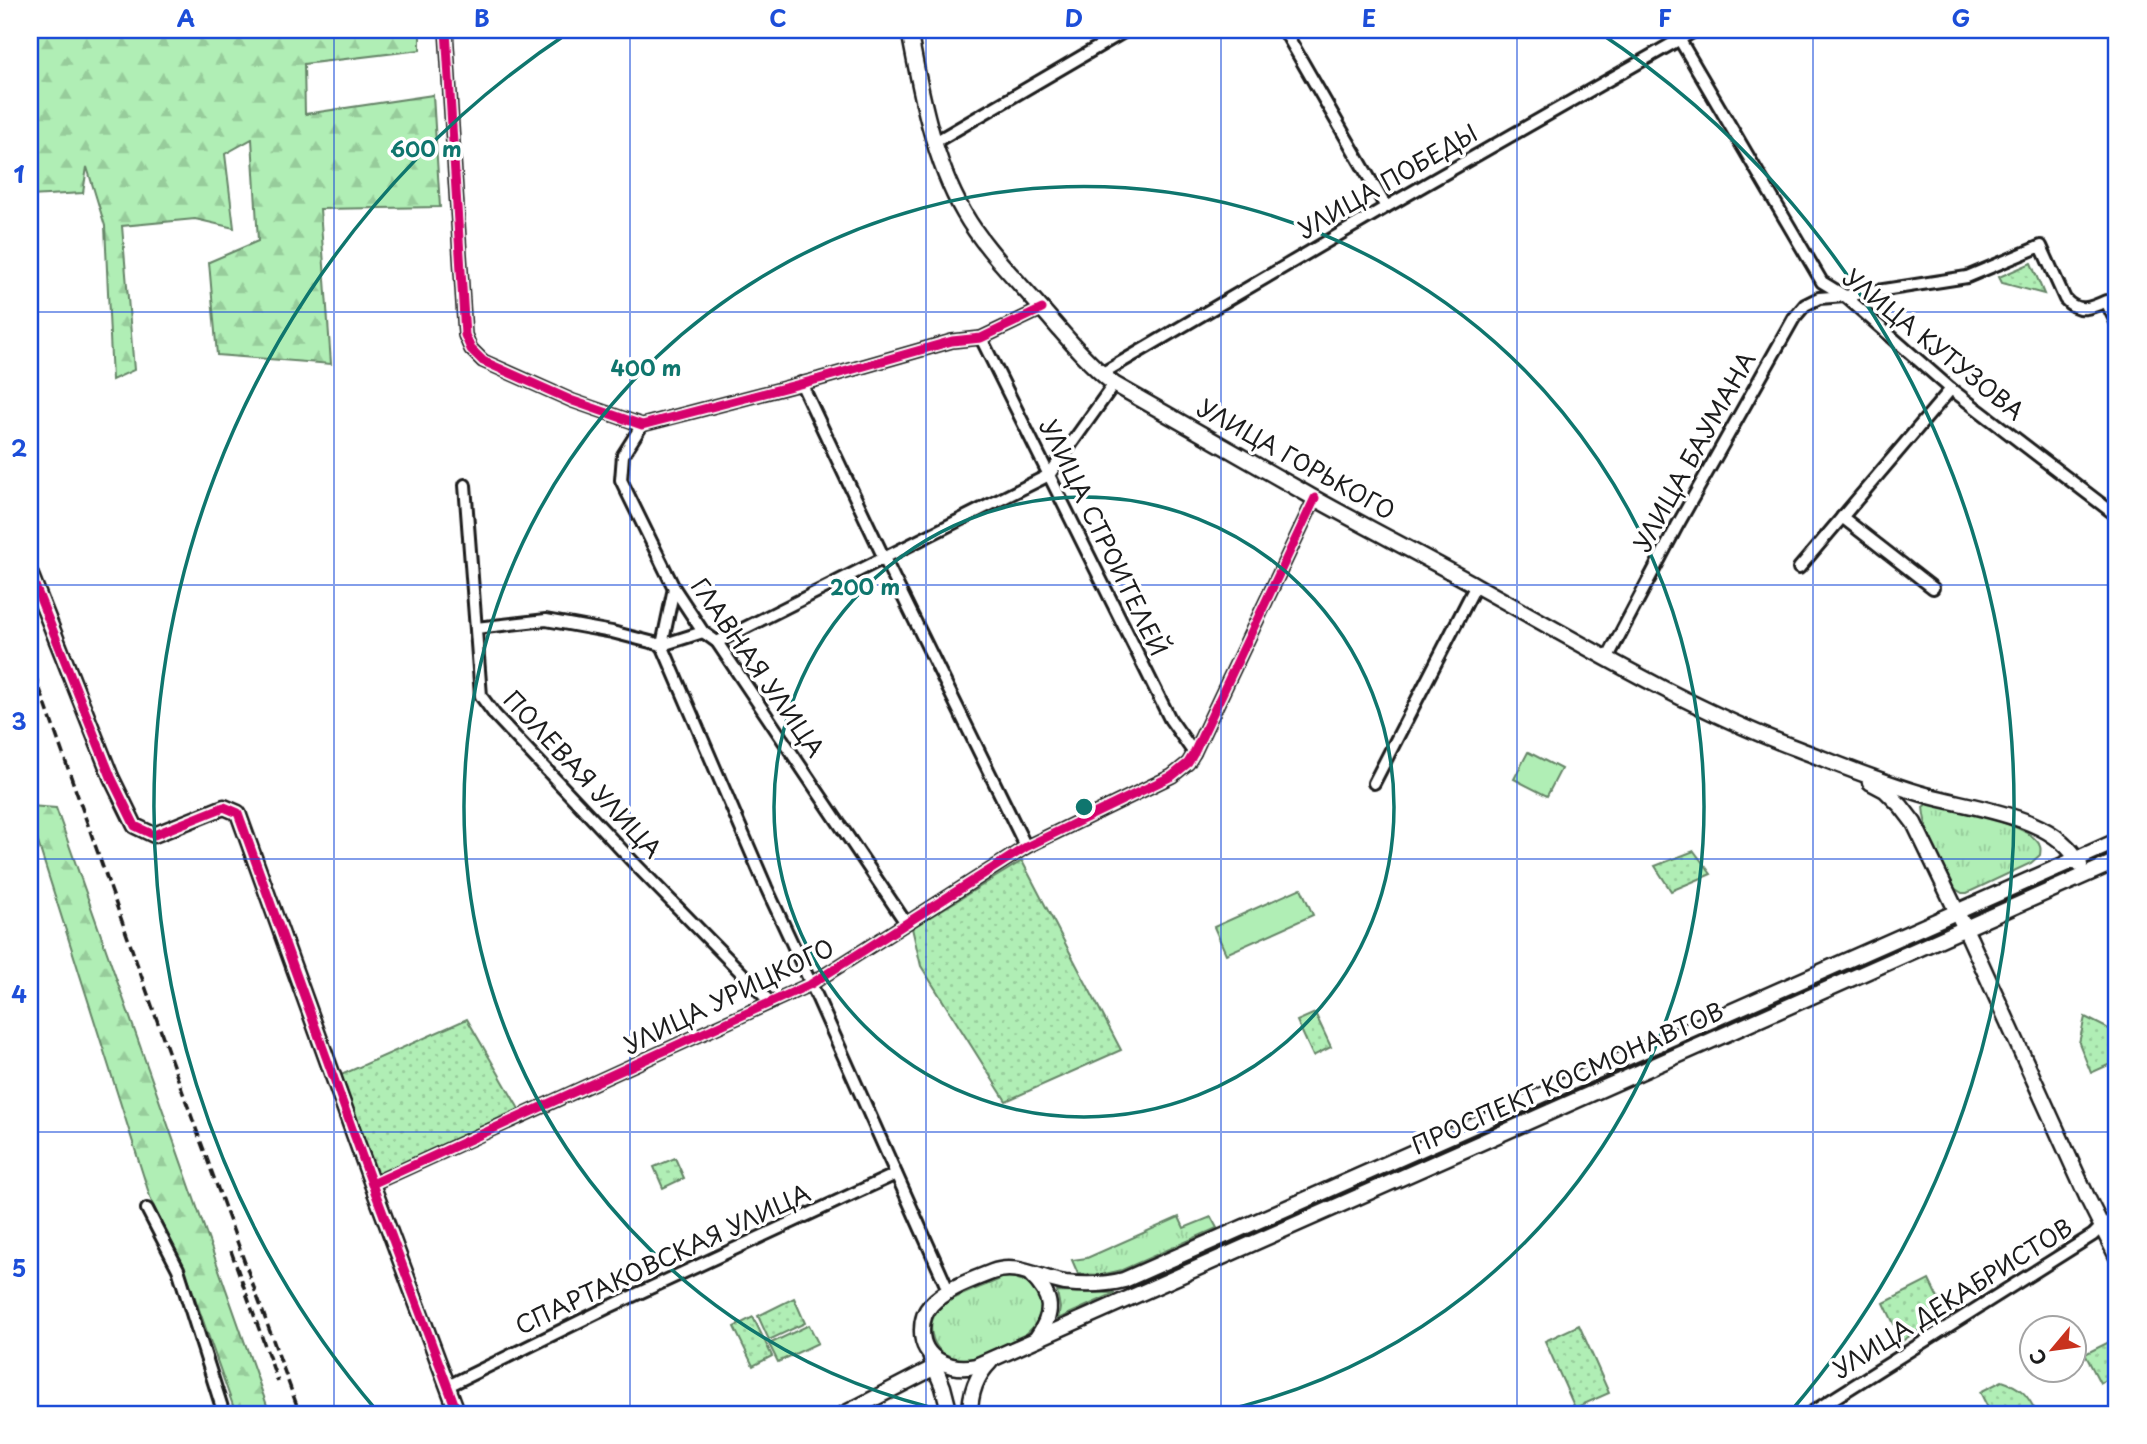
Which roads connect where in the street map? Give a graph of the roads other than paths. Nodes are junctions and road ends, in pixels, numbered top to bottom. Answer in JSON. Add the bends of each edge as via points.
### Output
{"nodes":[{"id":1,"x":446,"y":30,"type":"edge"},
{"id":2,"x":909,"y":30,"type":"edge"},
{"id":3,"x":1127,"y":30,"type":"edge"},
{"id":4,"x":1284,"y":30,"type":"edge"},
{"id":5,"x":1696,"y":30,"type":"edge"},
{"id":6,"x":1677,"y":35,"type":"edge"},
{"id":7,"x":935,"y":142,"type":"junction"},
{"id":8,"x":1386,"y":207,"type":"junction"},
{"id":9,"x":1845,"y":296,"type":"junction"},
{"id":10,"x":1042,"y":309,"type":"junction"},
{"id":11,"x":2117,"y":324,"type":"edge"},
{"id":12,"x":981,"y":338,"type":"junction"},
{"id":13,"x":1101,"y":373,"type":"junction"},
{"id":14,"x":801,"y":383,"type":"junction"},
{"id":15,"x":1114,"y":384,"type":"junction"},
{"id":16,"x":1951,"y":389,"type":"junction"},
{"id":17,"x":642,"y":425,"type":"junction"},
{"id":18,"x":1049,"y":475,"type":"junction"},
{"id":19,"x":465,"y":485,"type":"dead end"},
{"id":20,"x":1315,"y":498,"type":"junction"},
{"id":21,"x":2117,"y":516,"type":"edge"},
{"id":22,"x":1842,"y":517,"type":"junction"},
{"id":23,"x":884,"y":558,"type":"junction"},
{"id":24,"x":1798,"y":568,"type":"dead end"},
{"id":25,"x":30,"y":573,"type":"edge"},
{"id":26,"x":1476,"y":585,"type":"junction"},
{"id":27,"x":674,"y":588,"type":"junction"},
{"id":28,"x":1933,"y":589,"type":"dead end"},
{"id":29,"x":476,"y":628,"type":"junction"},
{"id":30,"x":703,"y":632,"type":"junction"},
{"id":31,"x":717,"y":642,"type":"junction"},
{"id":32,"x":662,"y":645,"type":"junction"},
{"id":33,"x":1607,"y":659,"type":"junction"},
{"id":34,"x":1194,"y":753,"type":"junction"},
{"id":35,"x":1832,"y":762,"type":"junction"},
{"id":36,"x":1374,"y":783,"type":"dead end"},
{"id":37,"x":1925,"y":795,"type":"junction"},
{"id":38,"x":1914,"y":823,"type":"junction"},
{"id":39,"x":2117,"y":841,"type":"edge"},
{"id":40,"x":1026,"y":847,"type":"junction"},
{"id":41,"x":2077,"y":858,"type":"junction"},
{"id":42,"x":2117,"y":861,"type":"edge"},
{"id":43,"x":2085,"y":875,"type":"junction"},
{"id":44,"x":1957,"y":912,"type":"junction"},
{"id":45,"x":906,"y":923,"type":"junction"},
{"id":46,"x":1965,"y":928,"type":"junction"},
{"id":47,"x":811,"y":984,"type":"junction"},
{"id":48,"x":771,"y":1003,"type":"junction"},
{"id":49,"x":896,"y":1174,"type":"junction"},
{"id":50,"x":372,"y":1184,"type":"junction"},
{"id":51,"x":147,"y":1209,"type":"dead end"},
{"id":52,"x":2117,"y":1216,"type":"edge"},
{"id":53,"x":2102,"y":1226,"type":"junction"},
{"id":54,"x":2117,"y":1257,"type":"edge"},
{"id":55,"x":1030,"y":1274,"type":"junction"},
{"id":56,"x":949,"y":1292,"type":"junction"},
{"id":57,"x":1036,"y":1339,"type":"junction"},
{"id":58,"x":992,"y":1359,"type":"junction"},
{"id":59,"x":932,"y":1360,"type":"junction"},
{"id":60,"x":448,"y":1386,"type":"junction"},
{"id":61,"x":224,"y":1414,"type":"edge"},
{"id":62,"x":458,"y":1414,"type":"edge"},
{"id":63,"x":844,"y":1414,"type":"edge"},
{"id":64,"x":950,"y":1414,"type":"edge"},
{"id":65,"x":970,"y":1414,"type":"edge"},
{"id":66,"x":1809,"y":1414,"type":"edge"}],
"edges":[{"from":1,"to":17,"type":"street","via":[[465,335],[471,349],[483,361],[559,395]]},
{"from":2,"to":7,"type":"main road","name":"УЛИЦА ГОРЬКОГО"},
{"from":3,"to":7,"type":"street"},
{"from":4,"to":8,"type":"street"},
{"from":5,"to":6,"type":"street","name":"УЛИЦА ПОБЕДЫ"},
{"from":6,"to":8,"type":"street","name":"УЛИЦА ПОБЕДЫ"},
{"from":6,"to":9,"type":"street","name":"УЛИЦА КУТУЗОВА","via":[[1822,282]]},
{"from":7,"to":10,"type":"main road","name":"УЛИЦА ГОРЬКОГО","via":[[964,213]]},
{"from":8,"to":13,"type":"street","name":"УЛИЦА ПОБЕДЫ"},
{"from":9,"to":11,"type":"street","name":"УЛИЦА БАУМАНА","via":[[1967,277],[2041,246],[2071,306],[2089,309],[2106,300]]},
{"from":9,"to":16,"type":"street","name":"УЛИЦА КУТУЗОВА"},
{"from":9,"to":33,"type":"street","name":"УЛИЦА БАУМАНА","via":[[1819,298],[1794,318]]},
{"from":10,"to":12,"type":"street"},
{"from":10,"to":13,"type":"main road","name":"УЛИЦА ГОРЬКОГО"},
{"from":12,"to":14,"type":"street","via":[[953,341]]},
{"from":12,"to":18,"type":"street","name":"УЛИЦА СТРОИТЕЛЕЙ"},
{"from":13,"to":15,"type":"main road","name":"УЛИЦА ГОРЬКОГО"},
{"from":14,"to":17,"type":"street"},
{"from":14,"to":23,"type":"street"},
{"from":15,"to":18,"type":"street"},
{"from":15,"to":20,"type":"main road","name":"УЛИЦА ГОРЬКОГО"},
{"from":16,"to":21,"type":"street","name":"УЛИЦА КУТУЗОВА"},
{"from":16,"to":22,"type":"street"},
{"from":17,"to":27,"type":"street","name":"ГЛАВНАЯ УЛИЦА","via":[[623,455],[621,480]]},
{"from":18,"to":23,"type":"street"},
{"from":18,"to":34,"type":"street","name":"УЛИЦА СТРОИТЕЛЕЙ","via":[[1170,719]]},
{"from":19,"to":29,"type":"street","name":"ПОЛЕВАЯ УЛИЦА"},
{"from":20,"to":26,"type":"main road","name":"УЛИЦА ГОРЬКОГО"},
{"from":20,"to":34,"type":"street","name":"УЛИЦА УРИЦКОГО"},
{"from":22,"to":24,"type":"street"},
{"from":22,"to":28,"type":"street"},
{"from":23,"to":31,"type":"street"},
{"from":23,"to":40,"type":"street"},
{"from":25,"to":50,"type":"main road","via":[[135,826],[154,835],[224,807],[238,813]]},
{"from":26,"to":33,"type":"main road","name":"УЛИЦА ГОРЬКОГО"},
{"from":26,"to":36,"type":"street"},
{"from":27,"to":30,"type":"street","name":"ГЛАВНАЯ УЛИЦА"},
{"from":27,"to":32,"type":"street"},
{"from":29,"to":32,"type":"street","via":[[546,620]]},
{"from":29,"to":48,"type":"street","name":"ПОЛЕВАЯ УЛИЦА","via":[[481,696],[495,715]]},
{"from":30,"to":31,"type":"street","name":"ГЛАВНАЯ УЛИЦА"},
{"from":30,"to":32,"type":"street"},
{"from":31,"to":45,"type":"street","name":"ГЛАВНАЯ УЛИЦА"},
{"from":32,"to":47,"type":"street"},
{"from":33,"to":35,"type":"main road","name":"УЛИЦА ГОРЬКОГО","via":[[1741,725]]},
{"from":34,"to":40,"type":"street","name":"УЛИЦА УРИЦКОГО","via":[[1172,776]]},
{"from":35,"to":37,"type":"main road"},
{"from":35,"to":38,"type":"main road","via":[[1885,790]]},
{"from":37,"to":38,"type":"main road","via":[[1918,801]]},
{"from":37,"to":41,"type":"main road","via":[[2044,829]]},
{"from":38,"to":44,"type":"main road"},
{"from":39,"to":41,"type":"main road","name":"ПРОСПЕКТ КОСМОНАВТОВ"},
{"from":40,"to":45,"type":"street","name":"УЛИЦА УРИЦКОГО"},
{"from":41,"to":43,"type":"main road"},
{"from":41,"to":44,"type":"main road","name":"ПРОСПЕКТ КОСМОНАВТОВ"},
{"from":42,"to":43,"type":"main road","name":"ПРОСПЕКТ КОСМОНАВТОВ"},
{"from":43,"to":46,"type":"main road","name":"ПРОСПЕКТ КОСМОНАВТОВ"},
{"from":44,"to":46,"type":"main road"},
{"from":44,"to":55,"type":"main road","name":"ПРОСПЕКТ КОСМОНАВТОВ","via":[[1124,1280],[1080,1284]]},
{"from":45,"to":47,"type":"street","name":"УЛИЦА УРИЦКОГО"},
{"from":46,"to":53,"type":"main road"},
{"from":46,"to":57,"type":"main road","name":"ПРОСПЕКТ КОСМОНАВТОВ"},
{"from":47,"to":48,"type":"street","name":"УЛИЦА УРИЦКОГО"},
{"from":47,"to":49,"type":"street"},
{"from":48,"to":50,"type":"street","name":"УЛИЦА УРИЦКОГО"},
{"from":49,"to":56,"type":"street"},
{"from":49,"to":60,"type":"street","name":"СПАРТАКОВСКАЯ УЛИЦА"},
{"from":50,"to":60,"type":"main road"},
{"from":51,"to":61,"type":"street","via":[[178,1269]]},
{"from":52,"to":53,"type":"street","name":"УЛИЦА ДЕКАБРИСТОВ"},
{"from":53,"to":54,"type":"main road"},
{"from":53,"to":66,"type":"street","name":"УЛИЦА ДЕКАБРИСТОВ"},
{"from":55,"to":56,"type":"main road","name":"ПРОСПЕКТ КОСМОНАВТОВ","via":[[1004,1268]]},
{"from":55,"to":57,"type":"main road","via":[[1049,1301],[1048,1319]]},
{"from":56,"to":59,"type":"main road","name":"ПРОСПЕКТ КОСМОНАВТОВ","via":[[924,1316],[922,1336]]},
{"from":57,"to":58,"type":"main road","name":"ПРОСПЕКТ КОСМОНАВТОВ"},
{"from":58,"to":59,"type":"main road","name":"ПРОСПЕКТ КОСМОНАВТОВ","via":[[958,1368]]},
{"from":58,"to":65,"type":"main road","via":[[975,1386]]},
{"from":59,"to":63,"type":"main road"},
{"from":59,"to":64,"type":"main road"},
{"from":60,"to":62,"type":"main road"}]}
